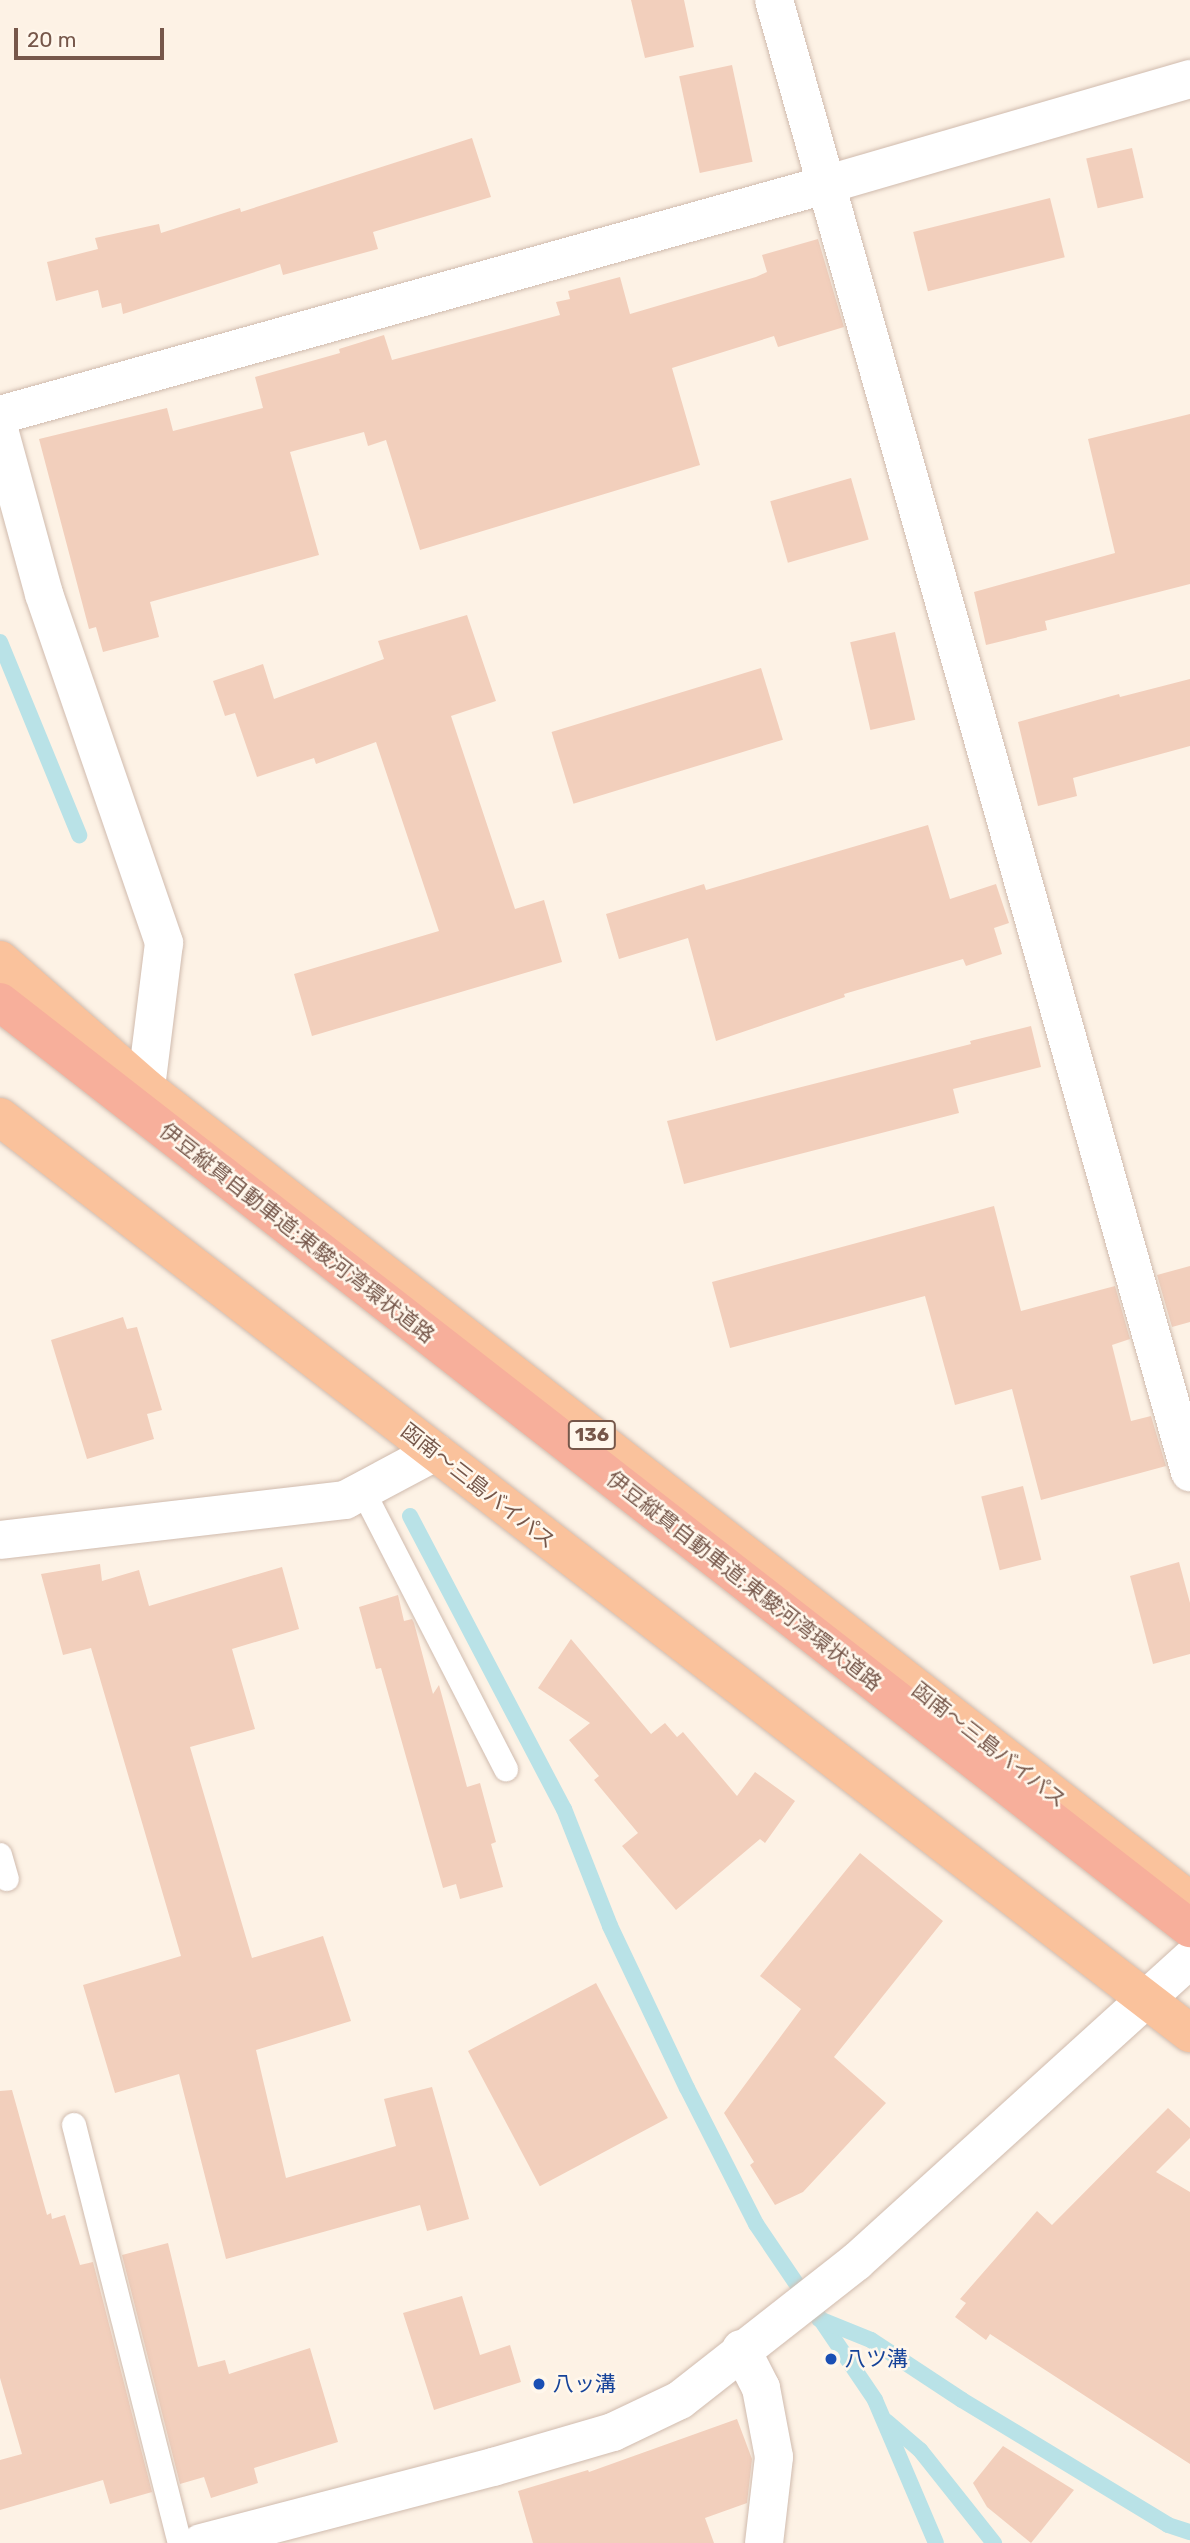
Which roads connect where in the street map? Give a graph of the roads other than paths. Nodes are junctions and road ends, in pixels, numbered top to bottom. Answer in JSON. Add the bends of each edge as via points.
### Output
{"nodes":[{"id":1,"x":774,"y":0,"type":"edge"},
{"id":2,"x":1190,"y":79,"type":"edge"},
{"id":3,"x":825,"y":185,"type":"junction"},
{"id":4,"x":0,"y":415,"type":"edge"},
{"id":5,"x":0,"y":433,"type":"edge"},
{"id":6,"x":0,"y":960,"type":"edge"},
{"id":7,"x":0,"y":1003,"type":"edge"},
{"id":8,"x":146,"y":1088,"type":"junction"},
{"id":9,"x":0,"y":1118,"type":"edge"},
{"id":10,"x":435,"y":1452,"type":"junction"},
{"id":11,"x":1190,"y":1472,"type":"edge"},
{"id":12,"x":363,"y":1490,"type":"junction"},
{"id":13,"x":0,"y":1540,"type":"edge"},
{"id":14,"x":506,"y":1769,"type":"dead end"},
{"id":15,"x":0,"y":1855,"type":"edge"},
{"id":16,"x":7,"y":1879,"type":"dead end"},
{"id":17,"x":1190,"y":1901,"type":"edge"},
{"id":18,"x":1190,"y":1928,"type":"edge"},
{"id":19,"x":1190,"y":1959,"type":"edge"},
{"id":20,"x":1144,"y":1998,"type":"junction"},
{"id":21,"x":1190,"y":2033,"type":"edge"},
{"id":22,"x":74,"y":2125,"type":"dead end"},
{"id":23,"x":741,"y":2349,"type":"junction"},
{"id":24,"x":180,"y":2543,"type":"edge"},
{"id":25,"x":201,"y":2543,"type":"edge"},
{"id":26,"x":764,"y":2543,"type":"edge"}],
"edges":[{"from":1,"to":3,"type":"street"},
{"from":2,"to":3,"type":"street"},
{"from":3,"to":4,"type":"street"},
{"from":3,"to":11,"type":"street"},
{"from":5,"to":8,"type":"street","via":[[44,594],[164,943]]},
{"from":6,"to":8,"type":"highway","name":"函南～三島バイパス","number":"136"},
{"from":7,"to":18,"type":"highway","name":"伊豆縦貫自動車道;東駿河湾環状道路"},
{"from":8,"to":17,"type":"highway","name":"函南～三島バイパス","number":"136"},
{"from":9,"to":10,"type":"highway","name":"函南～三島バイパス"},
{"from":10,"to":12,"type":"street"},
{"from":10,"to":20,"type":"highway","name":"函南～三島バイパス"},
{"from":12,"to":13,"type":"street","via":[[345,1500]]},
{"from":12,"to":14,"type":"lane"},
{"from":15,"to":16,"type":"lane"},
{"from":19,"to":20,"type":"street"},
{"from":20,"to":21,"type":"highway","name":"函南～三島バイパス"},
{"from":20,"to":23,"type":"street","via":[[856,2262]]},
{"from":22,"to":24,"type":"lane"},
{"from":23,"to":25,"type":"street","via":[[680,2400],[613,2432]]},
{"from":23,"to":26,"type":"street","via":[[761,2388],[774,2457]]}]}
